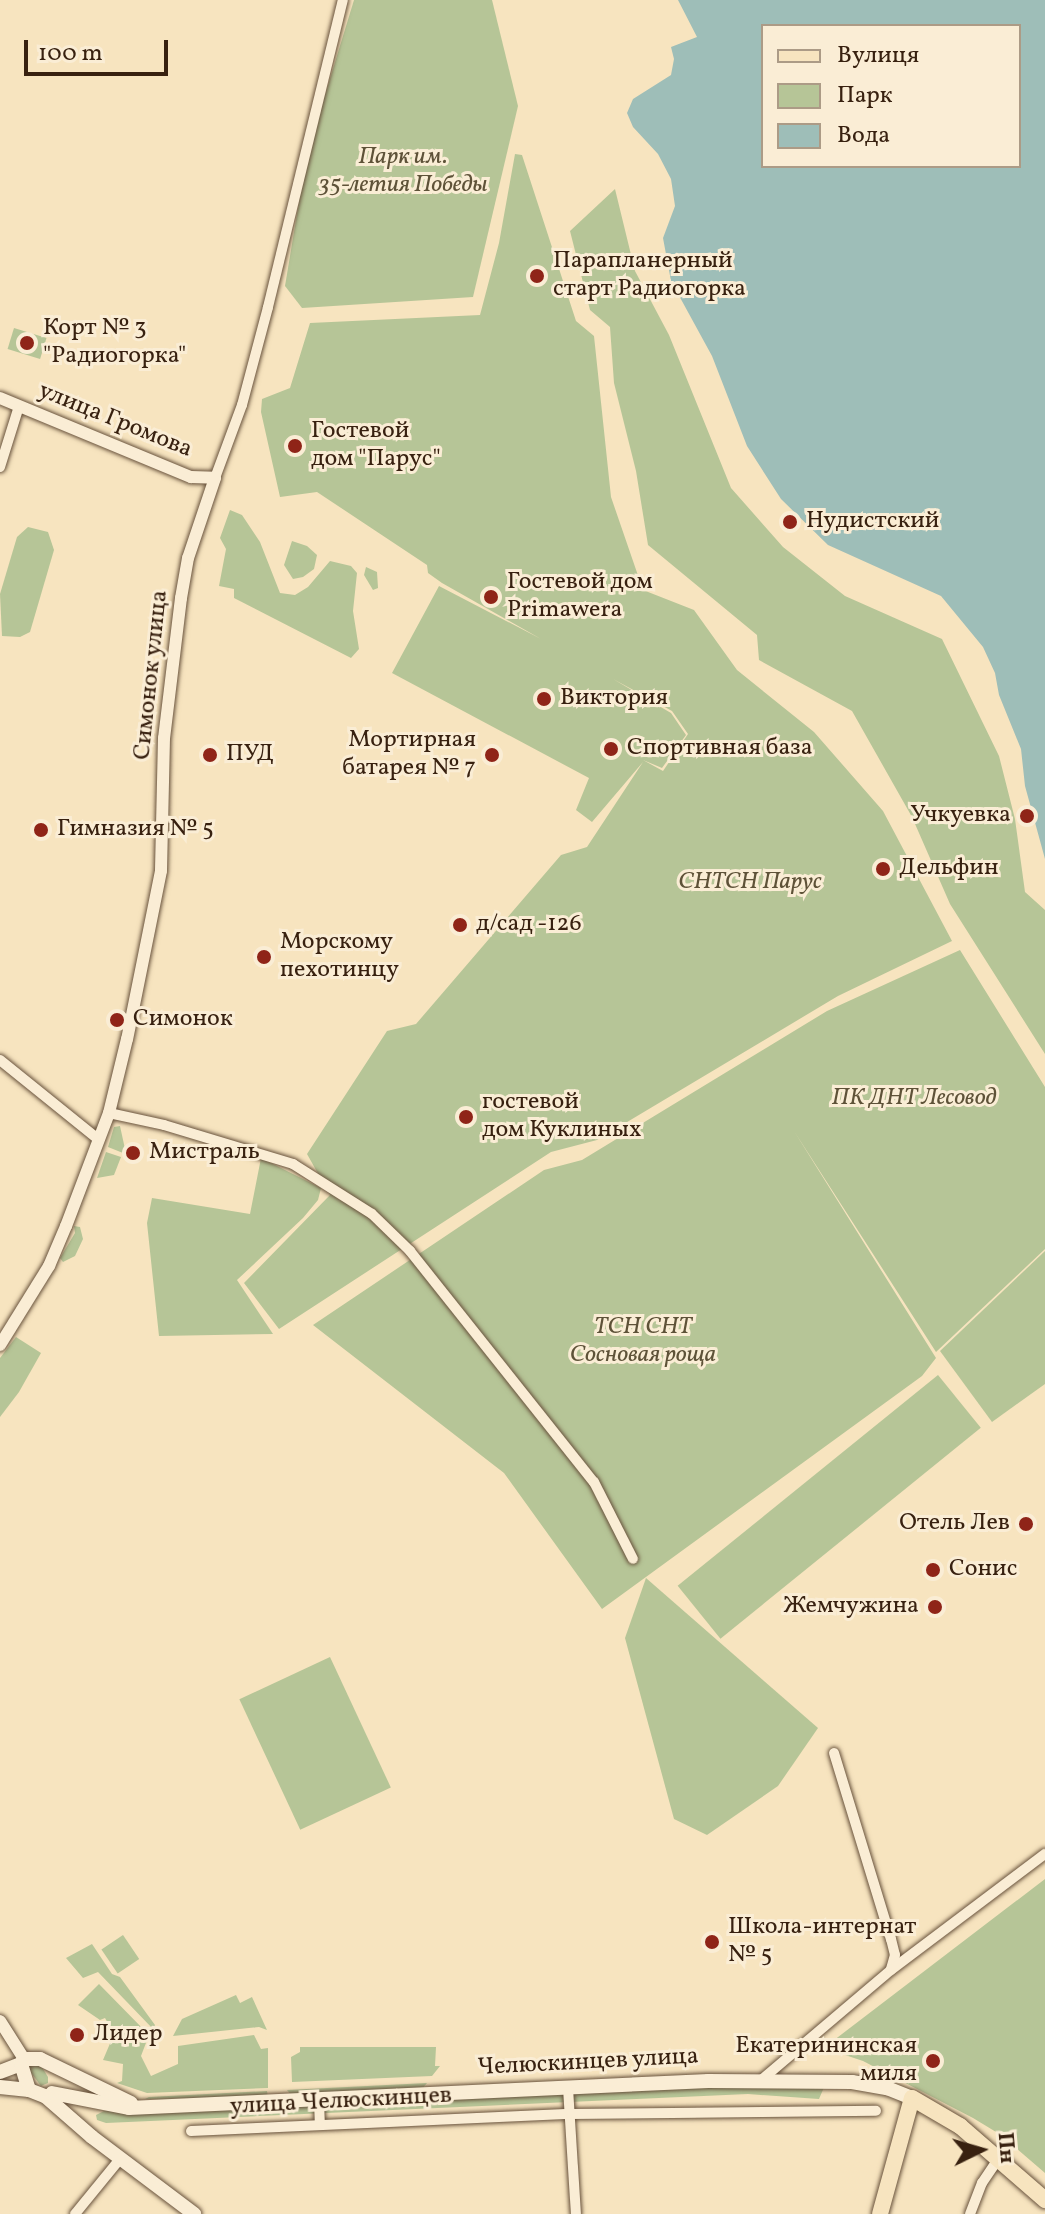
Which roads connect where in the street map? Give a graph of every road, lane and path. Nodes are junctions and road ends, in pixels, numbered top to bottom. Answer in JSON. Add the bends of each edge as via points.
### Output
{"nodes":[{"id":1,"x":343,"y":0,"type":"edge"},
{"id":2,"x":0,"y":398,"type":"edge"},
{"id":3,"x":19,"y":406,"type":"junction"},
{"id":4,"x":0,"y":467,"type":"edge"},
{"id":5,"x":215,"y":478,"type":"junction"},
{"id":6,"x":0,"y":1060,"type":"edge"},
{"id":7,"x":109,"y":1113,"type":"junction"},
{"id":8,"x":99,"y":1140,"type":"junction"},
{"id":9,"x":5,"y":1330,"type":"edge"},
{"id":10,"x":0,"y":1345,"type":"edge"},
{"id":11,"x":633,"y":1559,"type":"dead end"},
{"id":12,"x":834,"y":1753,"type":"dead end"},
{"id":13,"x":1045,"y":1854,"type":"edge"},
{"id":14,"x":891,"y":1970,"type":"junction"},
{"id":15,"x":0,"y":2021,"type":"edge"},
{"id":16,"x":22,"y":2062,"type":"junction"},
{"id":17,"x":52,"y":2065,"type":"junction"},
{"id":18,"x":0,"y":2072,"type":"edge"},
{"id":19,"x":760,"y":2081,"type":"junction"},
{"id":20,"x":0,"y":2087,"type":"edge"},
{"id":21,"x":568,"y":2088,"type":"junction"},
{"id":22,"x":29,"y":2090,"type":"junction"},
{"id":23,"x":48,"y":2095,"type":"junction"},
{"id":24,"x":912,"y":2098,"type":"junction"},
{"id":25,"x":319,"y":2100,"type":"junction"},
{"id":26,"x":143,"y":2107,"type":"junction"},
{"id":27,"x":876,"y":2111,"type":"dead end"},
{"id":28,"x":571,"y":2114,"type":"junction"},
{"id":29,"x":320,"y":2125,"type":"junction"},
{"id":30,"x":191,"y":2131,"type":"dead end"},
{"id":31,"x":999,"y":2158,"type":"junction"},
{"id":32,"x":120,"y":2159,"type":"junction"},
{"id":33,"x":1045,"y":2200,"type":"edge"},
{"id":34,"x":75,"y":2214,"type":"edge"},
{"id":35,"x":194,"y":2214,"type":"edge"},
{"id":36,"x":576,"y":2214,"type":"edge"},
{"id":37,"x":880,"y":2214,"type":"edge"},
{"id":38,"x":970,"y":2214,"type":"edge"}],
"edges":[{"from":1,"to":5,"type":"street","name":"Симонок улица","via":[[261,337]]},
{"from":2,"to":3,"type":"street","name":"улица Громова"},
{"from":3,"to":4,"type":"street"},
{"from":3,"to":5,"type":"street","name":"улица Громова","via":[[191,477]]},
{"from":5,"to":7,"type":"street","name":"Симонок улица","via":[[188,558],[181,598],[164,738],[161,871]]},
{"from":6,"to":8,"type":"street"},
{"from":7,"to":8,"type":"street","name":"Симонок улица"},
{"from":7,"to":11,"type":"street","via":[[293,1164],[372,1214],[410,1251],[594,1482]]},
{"from":8,"to":9,"type":"street","name":"Симонок улица","via":[[49,1266]]},
{"from":9,"to":10,"type":"street","name":"Симонок улица"},
{"from":12,"to":14,"type":"street","via":[[893,1947]]},
{"from":13,"to":14,"type":"street"},
{"from":14,"to":19,"type":"street"},
{"from":15,"to":16,"type":"street"},
{"from":16,"to":17,"type":"main road","via":[[40,2059]]},
{"from":16,"to":18,"type":"main road"},
{"from":16,"to":22,"type":"main road"},
{"from":17,"to":23,"type":"main road","via":[[56,2079]]},
{"from":17,"to":26,"type":"main road"},
{"from":19,"to":21,"type":"main road","name":"Челюскинцев улица"},
{"from":19,"to":24,"type":"main road","name":"Челюскинцев улица","via":[[852,2082]]},
{"from":20,"to":22,"type":"main road"},
{"from":21,"to":25,"type":"main road","name":"Челюскинцев улица"},
{"from":21,"to":28,"type":"street"},
{"from":22,"to":23,"type":"main road"},
{"from":23,"to":26,"type":"main road"},
{"from":23,"to":32,"type":"main road"},
{"from":24,"to":31,"type":"main road","name":"Челюскинцев улица","via":[[960,2126]]},
{"from":24,"to":37,"type":"main road"},
{"from":25,"to":26,"type":"main road","name":"Челюскинцев улица"},
{"from":25,"to":29,"type":"street"},
{"from":27,"to":28,"type":"street","name":"улица Челюскинцев"},
{"from":28,"to":29,"type":"street","name":"улица Челюскинцев"},
{"from":28,"to":36,"type":"street"},
{"from":29,"to":30,"type":"street","name":"улица Челюскинцев"},
{"from":31,"to":33,"type":"main road","name":"Челюскинцев улица"},
{"from":31,"to":38,"type":"street"},
{"from":32,"to":34,"type":"street"},
{"from":32,"to":35,"type":"main road"}]}
